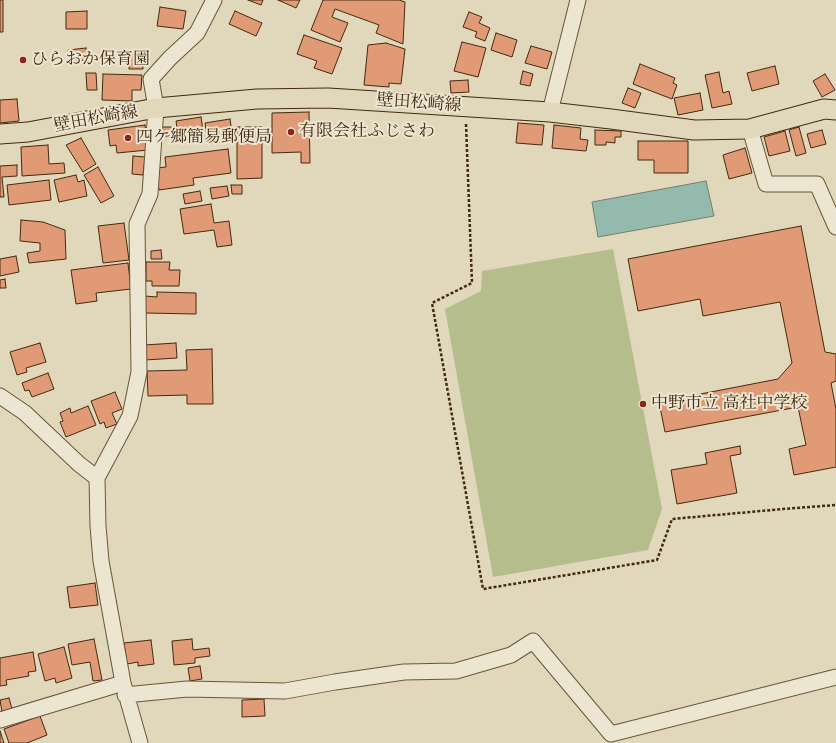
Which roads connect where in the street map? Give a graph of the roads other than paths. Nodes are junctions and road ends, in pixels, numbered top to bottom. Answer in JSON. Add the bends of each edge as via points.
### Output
{"nodes":[{"id":1,"x":214,"y":0,"type":"edge"},
{"id":2,"x":578,"y":0,"type":"edge"},
{"id":3,"x":156,"y":108,"type":"junction"},
{"id":4,"x":836,"y":110,"type":"edge"},
{"id":5,"x":550,"y":112,"type":"junction"},
{"id":6,"x":750,"y":129,"type":"junction"},
{"id":7,"x":0,"y":134,"type":"edge"},
{"id":8,"x":836,"y":228,"type":"edge"},
{"id":9,"x":0,"y":396,"type":"edge"},
{"id":10,"x":97,"y":478,"type":"junction"},
{"id":11,"x":836,"y":677,"type":"edge"},
{"id":12,"x":124,"y":689,"type":"junction"},
{"id":13,"x":0,"y":720,"type":"edge"},
{"id":14,"x":140,"y":743,"type":"edge"}],
"edges":[{"from":1,"to":3,"type":"street","via":[[197,33],[151,79]]},
{"from":2,"to":5,"type":"street"},
{"from":3,"to":5,"type":"main road","name":"壁田松崎線","via":[[257,98],[335,98]]},
{"from":3,"to":7,"type":"main road","name":"壁田松崎線","via":[[28,132]]},
{"from":3,"to":10,"type":"street","via":[[150,194],[137,224],[139,372],[130,416]]},
{"from":4,"to":6,"type":"main road","name":"壁田松崎線","via":[[824,110]]},
{"from":5,"to":6,"type":"main road","name":"壁田松崎線","via":[[694,130]]},
{"from":6,"to":8,"type":"street","via":[[766,184],[817,184]]},
{"from":9,"to":10,"type":"street","via":[[25,413]]},
{"from":10,"to":12,"type":"street","via":[[101,561]]},
{"from":11,"to":12,"type":"street","via":[[611,734],[533,641],[510,655],[456,671],[404,672],[285,691]]},
{"from":12,"to":13,"type":"street"},
{"from":12,"to":14,"type":"street"}]}
